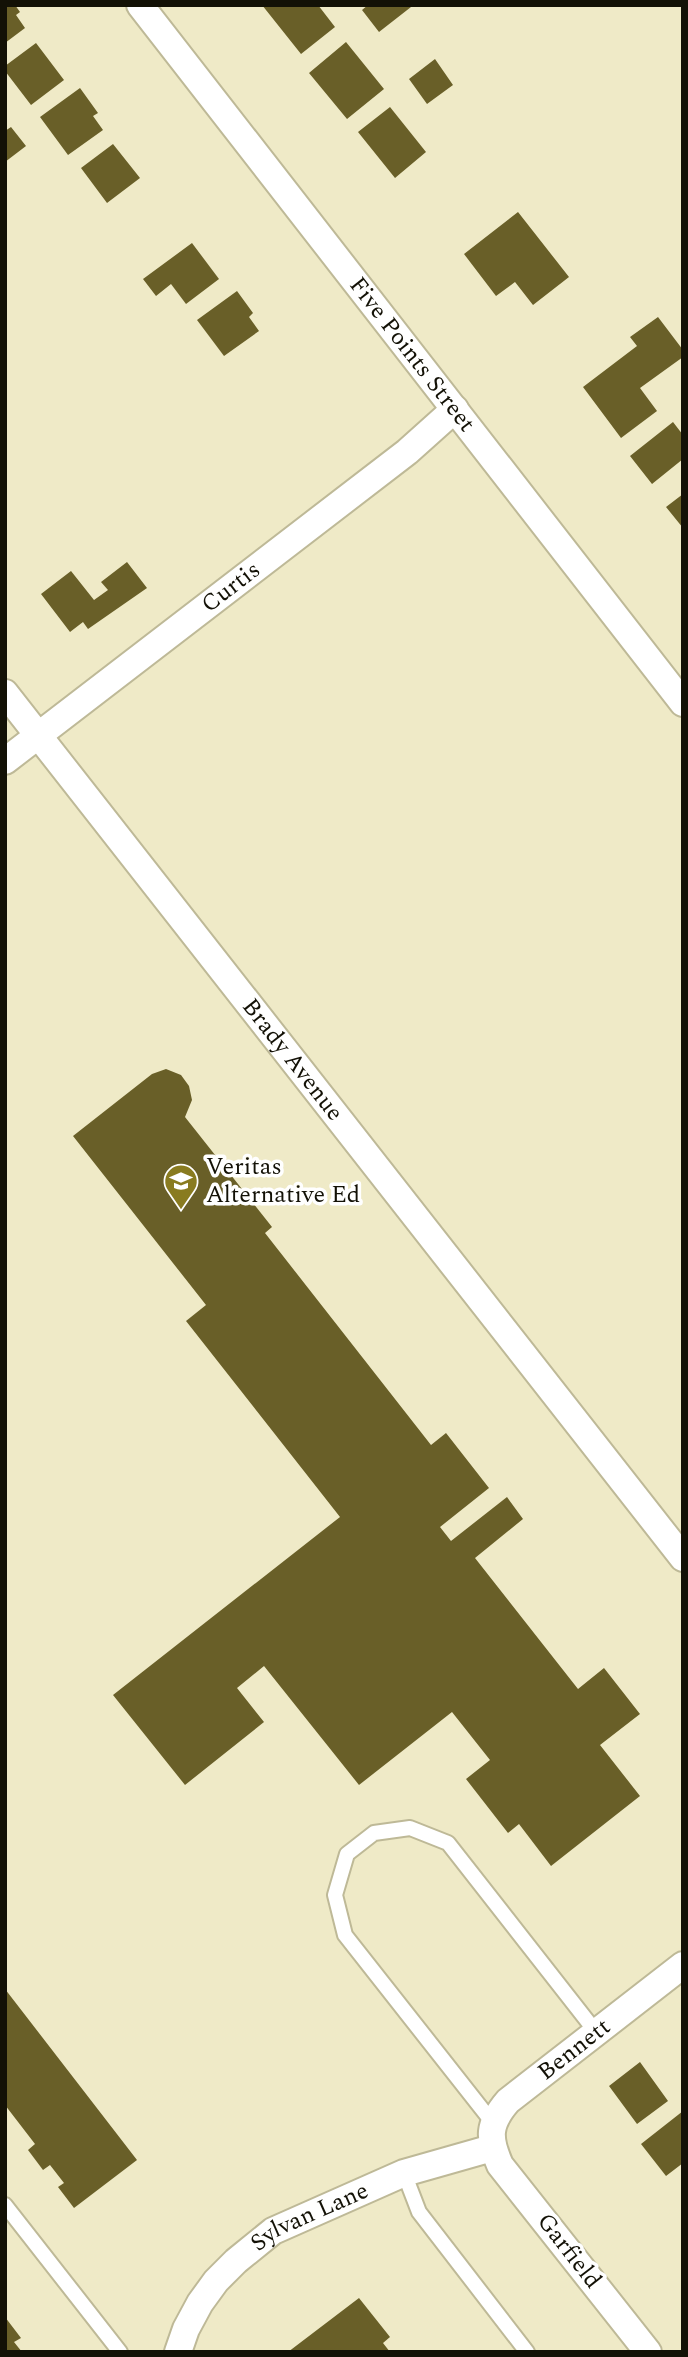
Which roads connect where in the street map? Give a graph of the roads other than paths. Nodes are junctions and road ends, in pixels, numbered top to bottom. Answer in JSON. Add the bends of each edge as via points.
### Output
{"nodes":[{"id":1,"x":140,"y":5,"type":"edge"},
{"id":2,"x":455,"y":409,"type":"junction"},
{"id":3,"x":5,"y":693,"type":"edge"},
{"id":4,"x":683,"y":703,"type":"edge"},
{"id":5,"x":38,"y":735,"type":"junction"},
{"id":6,"x":5,"y":761,"type":"edge"},
{"id":7,"x":683,"y":1558,"type":"edge"},
{"id":8,"x":683,"y":1965,"type":"edge"},
{"id":9,"x":596,"y":2032,"type":"junction"},
{"id":10,"x":493,"y":2135,"type":"junction"},
{"id":11,"x":404,"y":2173,"type":"junction"},
{"id":12,"x":5,"y":2205,"type":"edge"},
{"id":13,"x":120,"y":2352,"type":"edge"},
{"id":14,"x":178,"y":2352,"type":"edge"},
{"id":15,"x":527,"y":2352,"type":"edge"},
{"id":16,"x":648,"y":2352,"type":"edge"}],
"edges":[{"from":1,"to":2,"type":"street","name":"Five Points Street"},
{"from":2,"to":4,"type":"street","name":"Five Points Street"},
{"from":2,"to":5,"type":"street","name":"Curtis","via":[[407,452]]},
{"from":3,"to":5,"type":"street","name":"Brady Avenue"},
{"from":5,"to":6,"type":"street","name":"Curtis"},
{"from":5,"to":7,"type":"street","name":"Brady Avenue"},
{"from":8,"to":9,"type":"street","name":"Bennett"},
{"from":9,"to":10,"type":"street","name":"Bennett","via":[[508,2101]]},
{"from":9,"to":10,"type":"lane","via":[[449,1843],[410,1828],[374,1833],[347,1854],[335,1895],[345,1935]]},
{"from":10,"to":11,"type":"street","name":"Sylvan Lane"},
{"from":10,"to":16,"type":"street","name":"Garfield","via":[[500,2165]]},
{"from":11,"to":14,"type":"street","name":"Sylvan Lane","via":[[273,2231],[216,2281],[186,2329]]},
{"from":11,"to":15,"type":"lane","via":[[419,2212]]},
{"from":12,"to":13,"type":"lane"}]}
